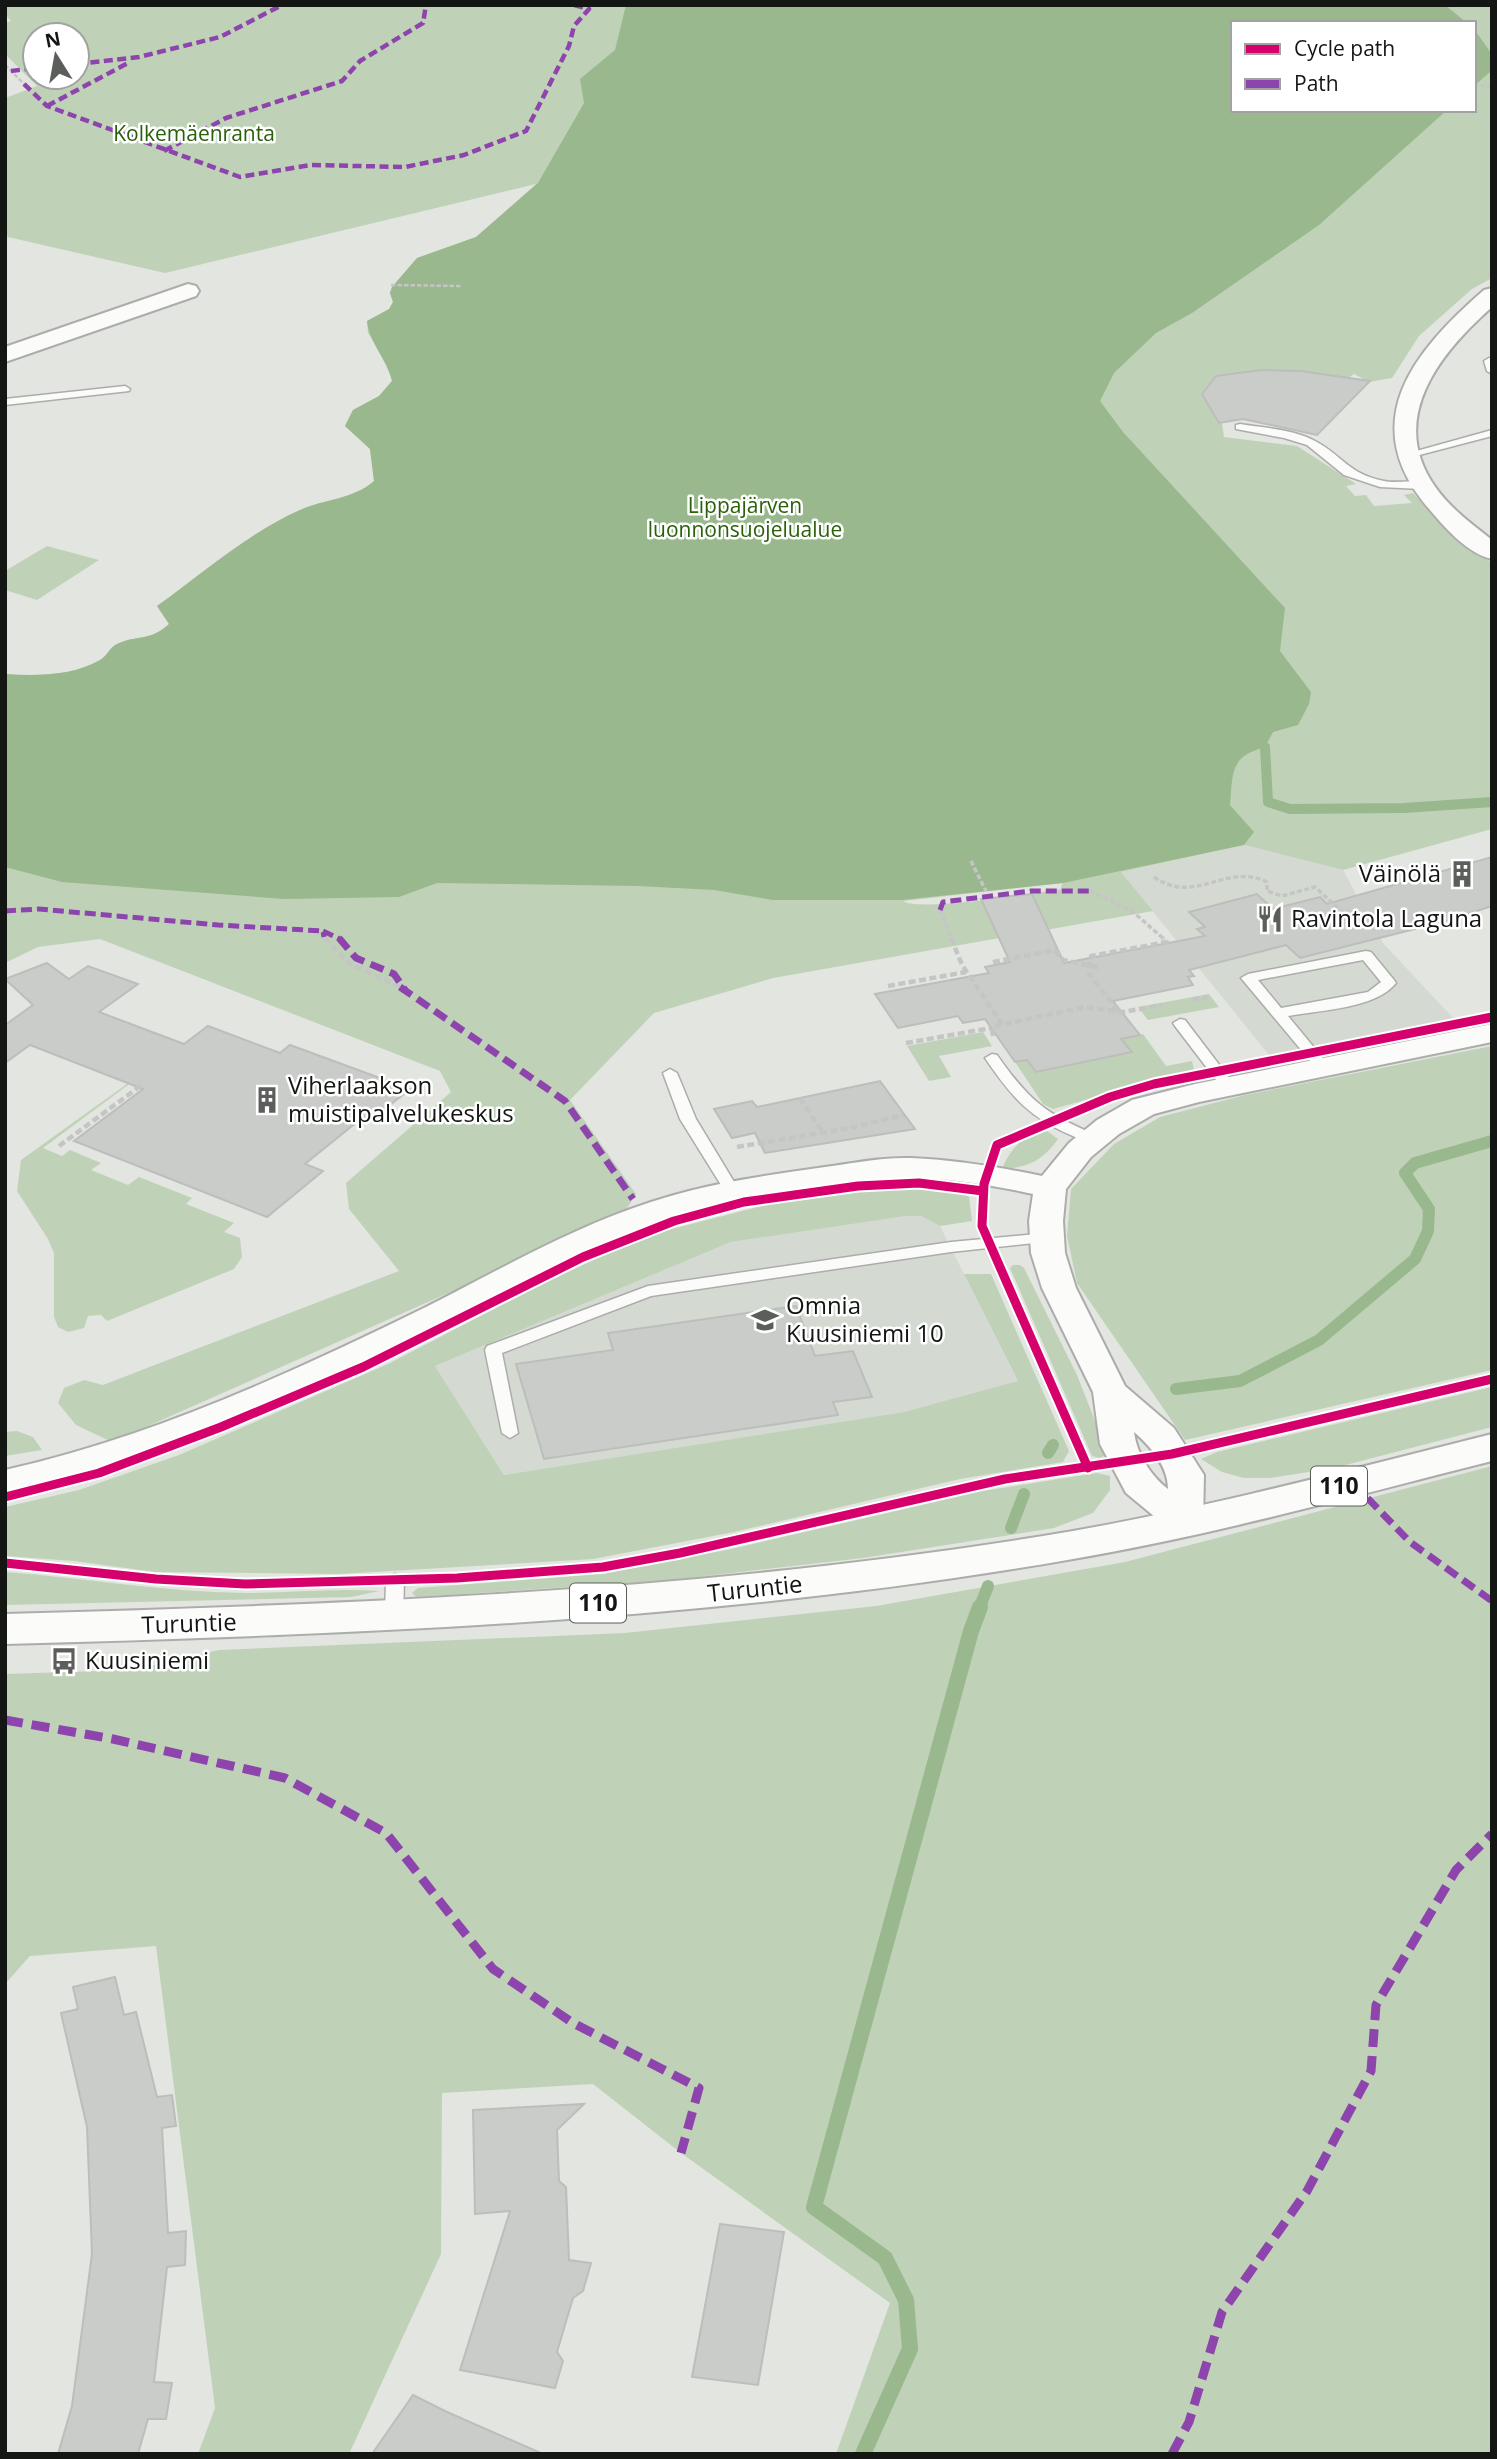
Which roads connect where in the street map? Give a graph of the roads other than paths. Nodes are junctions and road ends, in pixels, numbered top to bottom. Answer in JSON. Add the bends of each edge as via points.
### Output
{"nodes":[{"id":1,"x":188,"y":291,"type":"dead end"},
{"id":2,"x":1492,"y":295,"type":"edge"},
{"id":3,"x":5,"y":355,"type":"edge"},
{"id":4,"x":125,"y":389,"type":"dead end"},
{"id":5,"x":5,"y":402,"type":"edge"},
{"id":6,"x":1240,"y":427,"type":"dead end"},
{"id":7,"x":1492,"y":433,"type":"edge"},
{"id":8,"x":1408,"y":455,"type":"junction"},
{"id":9,"x":1421,"y":486,"type":"junction"},
{"id":10,"x":1486,"y":543,"type":"edge"},
{"id":11,"x":1279,"y":1013,"type":"junction"},
{"id":12,"x":1180,"y":1023,"type":"road end"},
{"id":13,"x":1492,"y":1033,"type":"edge"},
{"id":14,"x":992,"y":1058,"type":"road end"},
{"id":15,"x":1324,"y":1067,"type":"junction"},
{"id":16,"x":670,"y":1073,"type":"dead end"},
{"id":17,"x":1228,"y":1086,"type":"junction"},
{"id":18,"x":1094,"y":1139,"type":"junction"},
{"id":19,"x":1050,"y":1188,"type":"junction"},
{"id":20,"x":731,"y":1189,"type":"junction"},
{"id":21,"x":1047,"y":1238,"type":"junction"},
{"id":22,"x":510,"y":1433,"type":"dead end"},
{"id":23,"x":1492,"y":1447,"type":"edge"},
{"id":24,"x":5,"y":1482,"type":"edge"},
{"id":25,"x":1185,"y":1522,"type":"junction"},
{"id":26,"x":5,"y":1629,"type":"edge"}],
"edges":[{"from":1,"to":3,"type":"street"},
{"from":2,"to":8,"type":"street","via":[[1449,333],[1424,363],[1403,418]]},
{"from":4,"to":5,"type":"lane"},
{"from":6,"to":9,"type":"lane","via":[[1311,443],[1348,473],[1384,485]]},
{"from":7,"to":8,"type":"lane"},
{"from":8,"to":9,"type":"street"},
{"from":9,"to":10,"type":"street","via":[[1447,516]]},
{"from":11,"to":11,"type":"lane","via":[[1373,996],[1389,983],[1366,956],[1248,978]]},
{"from":11,"to":15,"type":"lane"},
{"from":12,"to":17,"type":"lane"},
{"from":13,"to":15,"type":"street"},
{"from":14,"to":18,"type":"lane","via":[[1019,1099],[1033,1111]]},
{"from":15,"to":17,"type":"street"},
{"from":16,"to":20,"type":"lane","via":[[688,1119]]},
{"from":17,"to":18,"type":"street","via":[[1143,1107]]},
{"from":18,"to":19,"type":"street"},
{"from":19,"to":20,"type":"street","via":[[985,1174],[909,1168]]},
{"from":19,"to":21,"type":"street"},
{"from":20,"to":24,"type":"street","via":[[624,1223],[370,1348],[187,1429],[68,1468]]},
{"from":21,"to":22,"type":"lane","via":[[951,1247],[648,1291],[493,1350]]},
{"from":21,"to":25,"type":"street","via":[[1059,1288],[1111,1392],[1118,1444],[1139,1485]]},
{"from":23,"to":25,"type":"main road","name":"Turuntie","number":"110"},
{"from":25,"to":26,"type":"main road","name":"Turuntie","number":"110","via":[[1075,1545],[813,1583],[670,1598],[395,1598]]}]}
